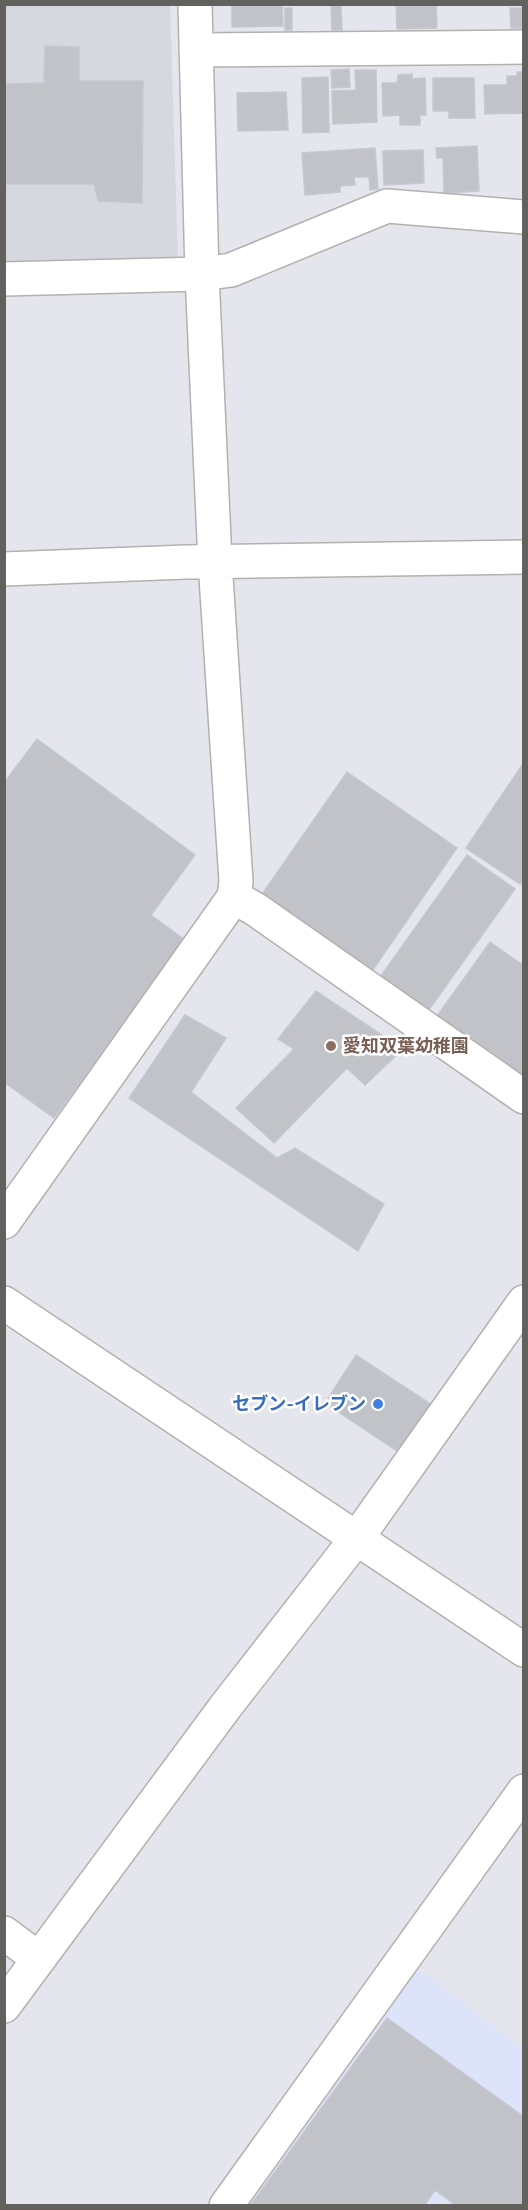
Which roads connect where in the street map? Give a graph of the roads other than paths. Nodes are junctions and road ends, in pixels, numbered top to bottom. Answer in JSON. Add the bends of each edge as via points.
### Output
{"nodes":[{"id":1,"x":195,"y":4,"type":"edge"},
{"id":2,"x":524,"y":47,"type":"edge"},
{"id":3,"x":196,"y":50,"type":"junction"},
{"id":4,"x":524,"y":217,"type":"edge"},
{"id":5,"x":202,"y":274,"type":"junction"},
{"id":6,"x":4,"y":279,"type":"edge"},
{"id":7,"x":524,"y":557,"type":"edge"},
{"id":8,"x":215,"y":562,"type":"junction"},
{"id":9,"x":4,"y":569,"type":"edge"},
{"id":10,"x":234,"y":897,"type":"junction"},
{"id":11,"x":524,"y":1097,"type":"edge"},
{"id":12,"x":4,"y":1222,"type":"edge"},
{"id":13,"x":524,"y":1302,"type":"edge"},
{"id":14,"x":4,"y":1303,"type":"edge"},
{"id":15,"x":357,"y":1538,"type":"junction"},
{"id":16,"x":524,"y":1650,"type":"edge"},
{"id":17,"x":524,"y":1791,"type":"edge"},
{"id":18,"x":4,"y":1933,"type":"edge"},
{"id":19,"x":39,"y":1959,"type":"junction"},
{"id":20,"x":4,"y":2006,"type":"edge"},
{"id":21,"x":225,"y":2205,"type":"edge"}],
"edges":[{"from":1,"to":3,"type":"street"},
{"from":2,"to":3,"type":"street"},
{"from":3,"to":5,"type":"street"},
{"from":4,"to":5,"type":"street","via":[[387,206],[231,270]]},
{"from":5,"to":6,"type":"street"},
{"from":5,"to":8,"type":"street"},
{"from":7,"to":8,"type":"street"},
{"from":8,"to":9,"type":"street"},
{"from":8,"to":10,"type":"street"},
{"from":10,"to":11,"type":"street"},
{"from":10,"to":12,"type":"street"},
{"from":13,"to":15,"type":"street"},
{"from":14,"to":15,"type":"street"},
{"from":15,"to":16,"type":"street"},
{"from":15,"to":19,"type":"street","via":[[226,1706]]},
{"from":17,"to":21,"type":"street"},
{"from":18,"to":19,"type":"street"},
{"from":19,"to":20,"type":"street"}]}
